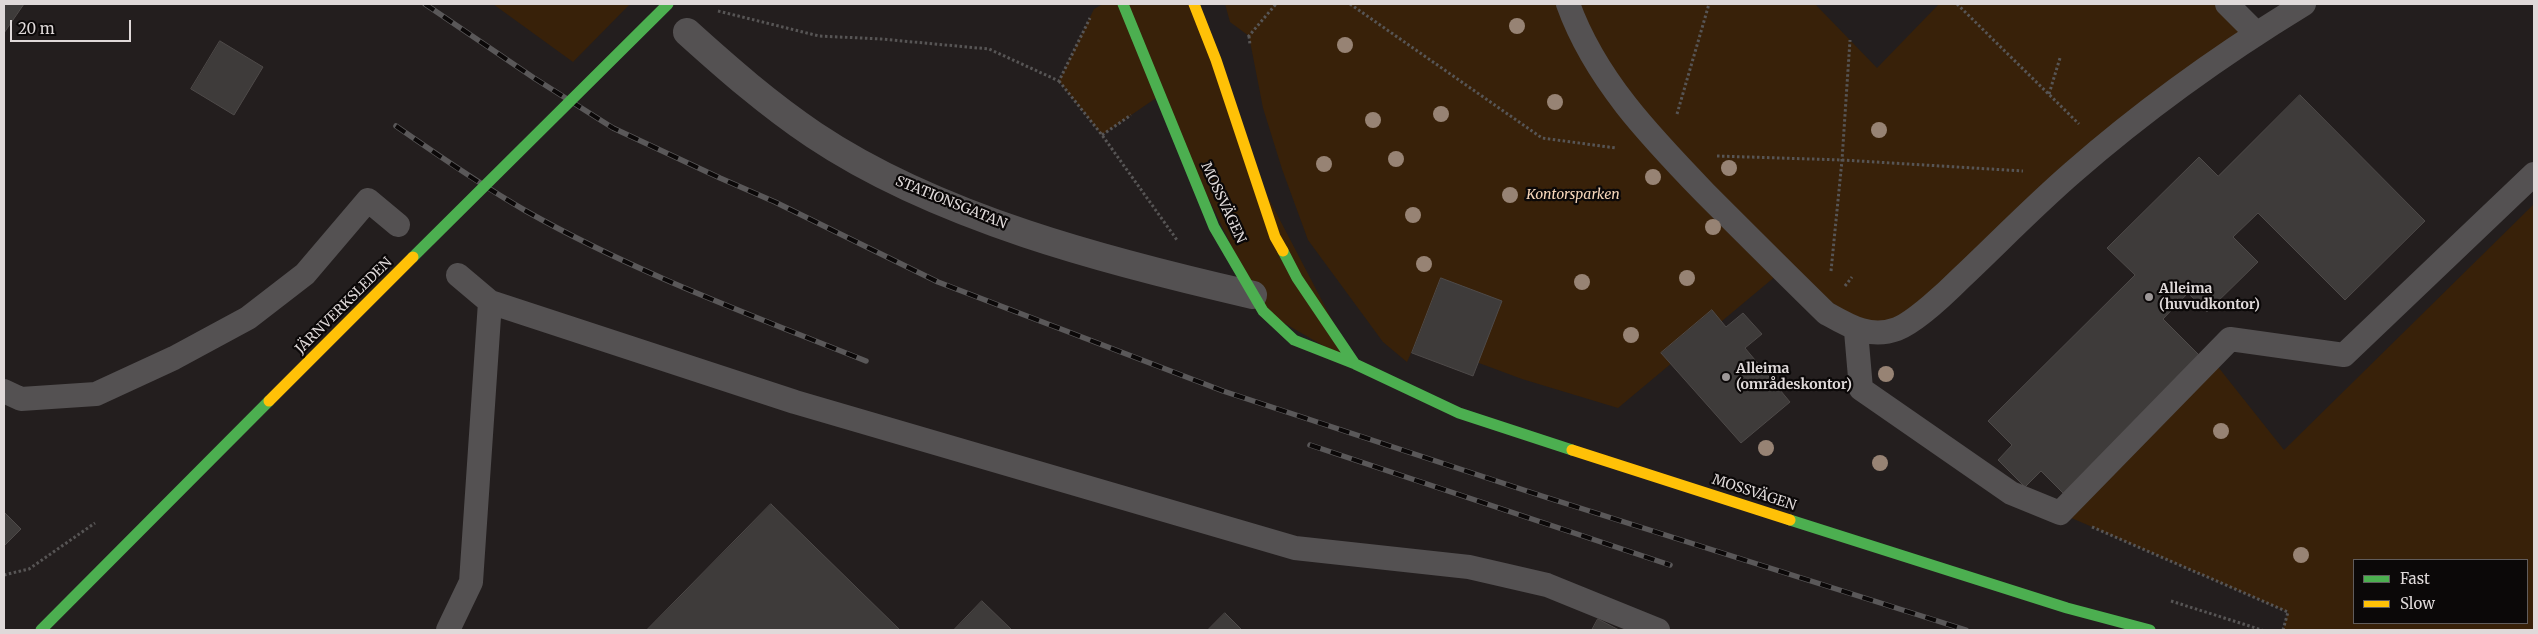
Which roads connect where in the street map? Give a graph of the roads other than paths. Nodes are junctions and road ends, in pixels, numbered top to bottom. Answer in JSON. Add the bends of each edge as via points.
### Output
{"nodes":[{"id":1,"x":668,"y":4,"type":"edge"},
{"id":2,"x":1123,"y":4,"type":"edge"},
{"id":3,"x":1194,"y":4,"type":"edge"},
{"id":4,"x":1568,"y":4,"type":"edge"},
{"id":5,"x":2227,"y":4,"type":"edge"},
{"id":6,"x":2304,"y":4,"type":"edge"},
{"id":7,"x":687,"y":32,"type":"dead end"},
{"id":8,"x":2256,"y":33,"type":"junction"},
{"id":9,"x":2534,"y":174,"type":"edge"},
{"id":10,"x":398,"y":225,"type":"dead end"},
{"id":11,"x":458,"y":275,"type":"dead end"},
{"id":12,"x":1253,"y":295,"type":"junction"},
{"id":13,"x":490,"y":302,"type":"junction"},
{"id":14,"x":1856,"y":331,"type":"junction"},
{"id":15,"x":1355,"y":364,"type":"junction"},
{"id":16,"x":4,"y":391,"type":"edge"},
{"id":17,"x":41,"y":630,"type":"edge"},
{"id":18,"x":448,"y":630,"type":"edge"},
{"id":19,"x":1658,"y":630,"type":"edge"},
{"id":20,"x":2150,"y":630,"type":"edge"}],
"edges":[{"from":1,"to":17,"type":"street","name":"JÄRNVERKSLEDEN","bridge":true},
{"from":2,"to":12,"type":"street","name":"MOSSVÄGEN","via":[[1214,226]]},
{"from":3,"to":15,"type":"street","via":[[1275,237],[1297,278]]},
{"from":4,"to":14,"type":"lane","via":[[1576,27],[1619,100],[1667,154],[1826,313]]},
{"from":5,"to":8,"type":"lane"},
{"from":6,"to":8,"type":"lane"},
{"from":7,"to":12,"type":"street","name":"STATIONSGATAN","via":[[760,97],[815,136],[895,182],[1024,233]]},
{"from":8,"to":14,"type":"lane","via":[[2160,100],[2071,173],[1938,300],[1897,329]]},
{"from":9,"to":14,"type":"lane","via":[[2344,355],[2230,339],[2060,513],[2010,493],[1861,389]]},
{"from":10,"to":16,"type":"lane","via":[[368,200],[305,274],[248,318],[174,358],[96,394],[21,399]]},
{"from":11,"to":13,"type":"lane"},
{"from":12,"to":15,"type":"street","name":"MOSSVÄGEN","via":[[1263,311],[1294,340]]},
{"from":13,"to":18,"type":"lane","via":[[471,582]]},
{"from":13,"to":19,"type":"lane","via":[[795,402],[1295,548],[1486,571],[1547,585]]},
{"from":15,"to":20,"type":"street","name":"MOSSVÄGEN","via":[[1459,413],[1870,546]]}]}
